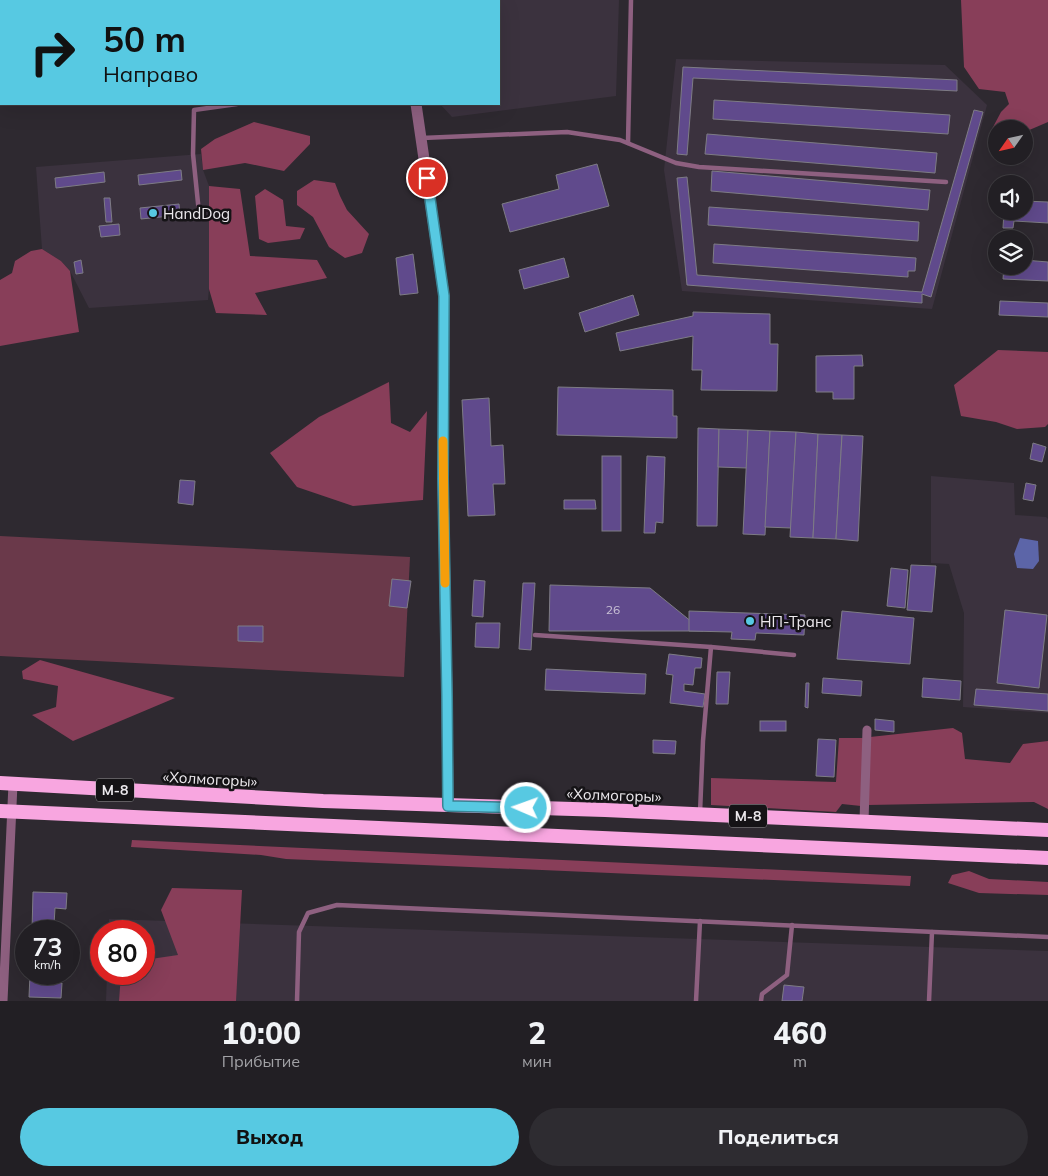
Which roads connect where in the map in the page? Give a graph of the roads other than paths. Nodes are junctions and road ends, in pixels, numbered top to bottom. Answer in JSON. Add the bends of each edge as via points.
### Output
{"nodes":[{"id":1,"x":631,"y":0,"type":"edge"},
{"id":2,"x":230,"y":105,"type":"edge"},
{"id":3,"x":416,"y":105,"type":"edge"},
{"id":4,"x":422,"y":138,"type":"junction"},
{"id":5,"x":628,"y":143,"type":"junction"},
{"id":6,"x":946,"y":182,"type":"dead end"},
{"id":7,"x":199,"y":213,"type":"dead end"},
{"id":8,"x":535,"y":635,"type":"dead end"},
{"id":9,"x":711,"y":647,"type":"junction"},
{"id":10,"x":794,"y":655,"type":"dead end"},
{"id":11,"x":867,"y":730,"type":"dead end"},
{"id":12,"x":7,"y":783,"type":"edge"},
{"id":13,"x":448,"y":806,"type":"junction"},
{"id":14,"x":6,"y":811,"type":"edge"},
{"id":15,"x":700,"y":814,"type":"junction"},
{"id":16,"x":864,"y":822,"type":"junction"},
{"id":17,"x":1048,"y":830,"type":"edge"},
{"id":18,"x":1048,"y":858,"type":"edge"},
{"id":19,"x":700,"y":921,"type":"junction"},
{"id":20,"x":792,"y":926,"type":"junction"},
{"id":21,"x":932,"y":932,"type":"junction"},
{"id":22,"x":1048,"y":937,"type":"edge"},
{"id":23,"x":4,"y":1001,"type":"edge"},
{"id":24,"x":297,"y":1001,"type":"edge"},
{"id":25,"x":696,"y":1001,"type":"edge"},
{"id":26,"x":761,"y":1001,"type":"edge"},
{"id":27,"x":929,"y":1001,"type":"edge"}],
"edges":[{"from":1,"to":5,"type":"lane"},
{"from":2,"to":7,"type":"lane","via":[[194,110],[193,154]]},
{"from":3,"to":4,"type":"street"},
{"from":4,"to":5,"type":"lane","via":[[567,132]]},
{"from":4,"to":13,"type":"street","via":[[444,296]]},
{"from":5,"to":6,"type":"lane","via":[[676,164],[699,167]]},
{"from":8,"to":9,"type":"lane"},
{"from":9,"to":10,"type":"lane"},
{"from":9,"to":15,"type":"lane"},
{"from":11,"to":16,"type":"street"},
{"from":12,"to":13,"type":"highway","name":"«Холмогоры»","number":"М-8"},
{"from":12,"to":14,"type":"street"},
{"from":13,"to":15,"type":"highway","name":"«Холмогоры»","number":"М-8"},
{"from":14,"to":18,"type":"highway","number":"М-8"},
{"from":14,"to":23,"type":"street"},
{"from":15,"to":16,"type":"highway","name":"«Холмогоры»","number":"М-8"},
{"from":16,"to":17,"type":"highway","name":"«Холмогоры»","number":"М-8"},
{"from":19,"to":20,"type":"lane"},
{"from":19,"to":24,"type":"lane","via":[[337,905],[308,914],[299,932]]},
{"from":19,"to":25,"type":"lane"},
{"from":20,"to":21,"type":"lane"},
{"from":20,"to":26,"type":"lane","via":[[787,975],[762,994]]},
{"from":21,"to":22,"type":"lane"},
{"from":21,"to":27,"type":"lane"}]}
